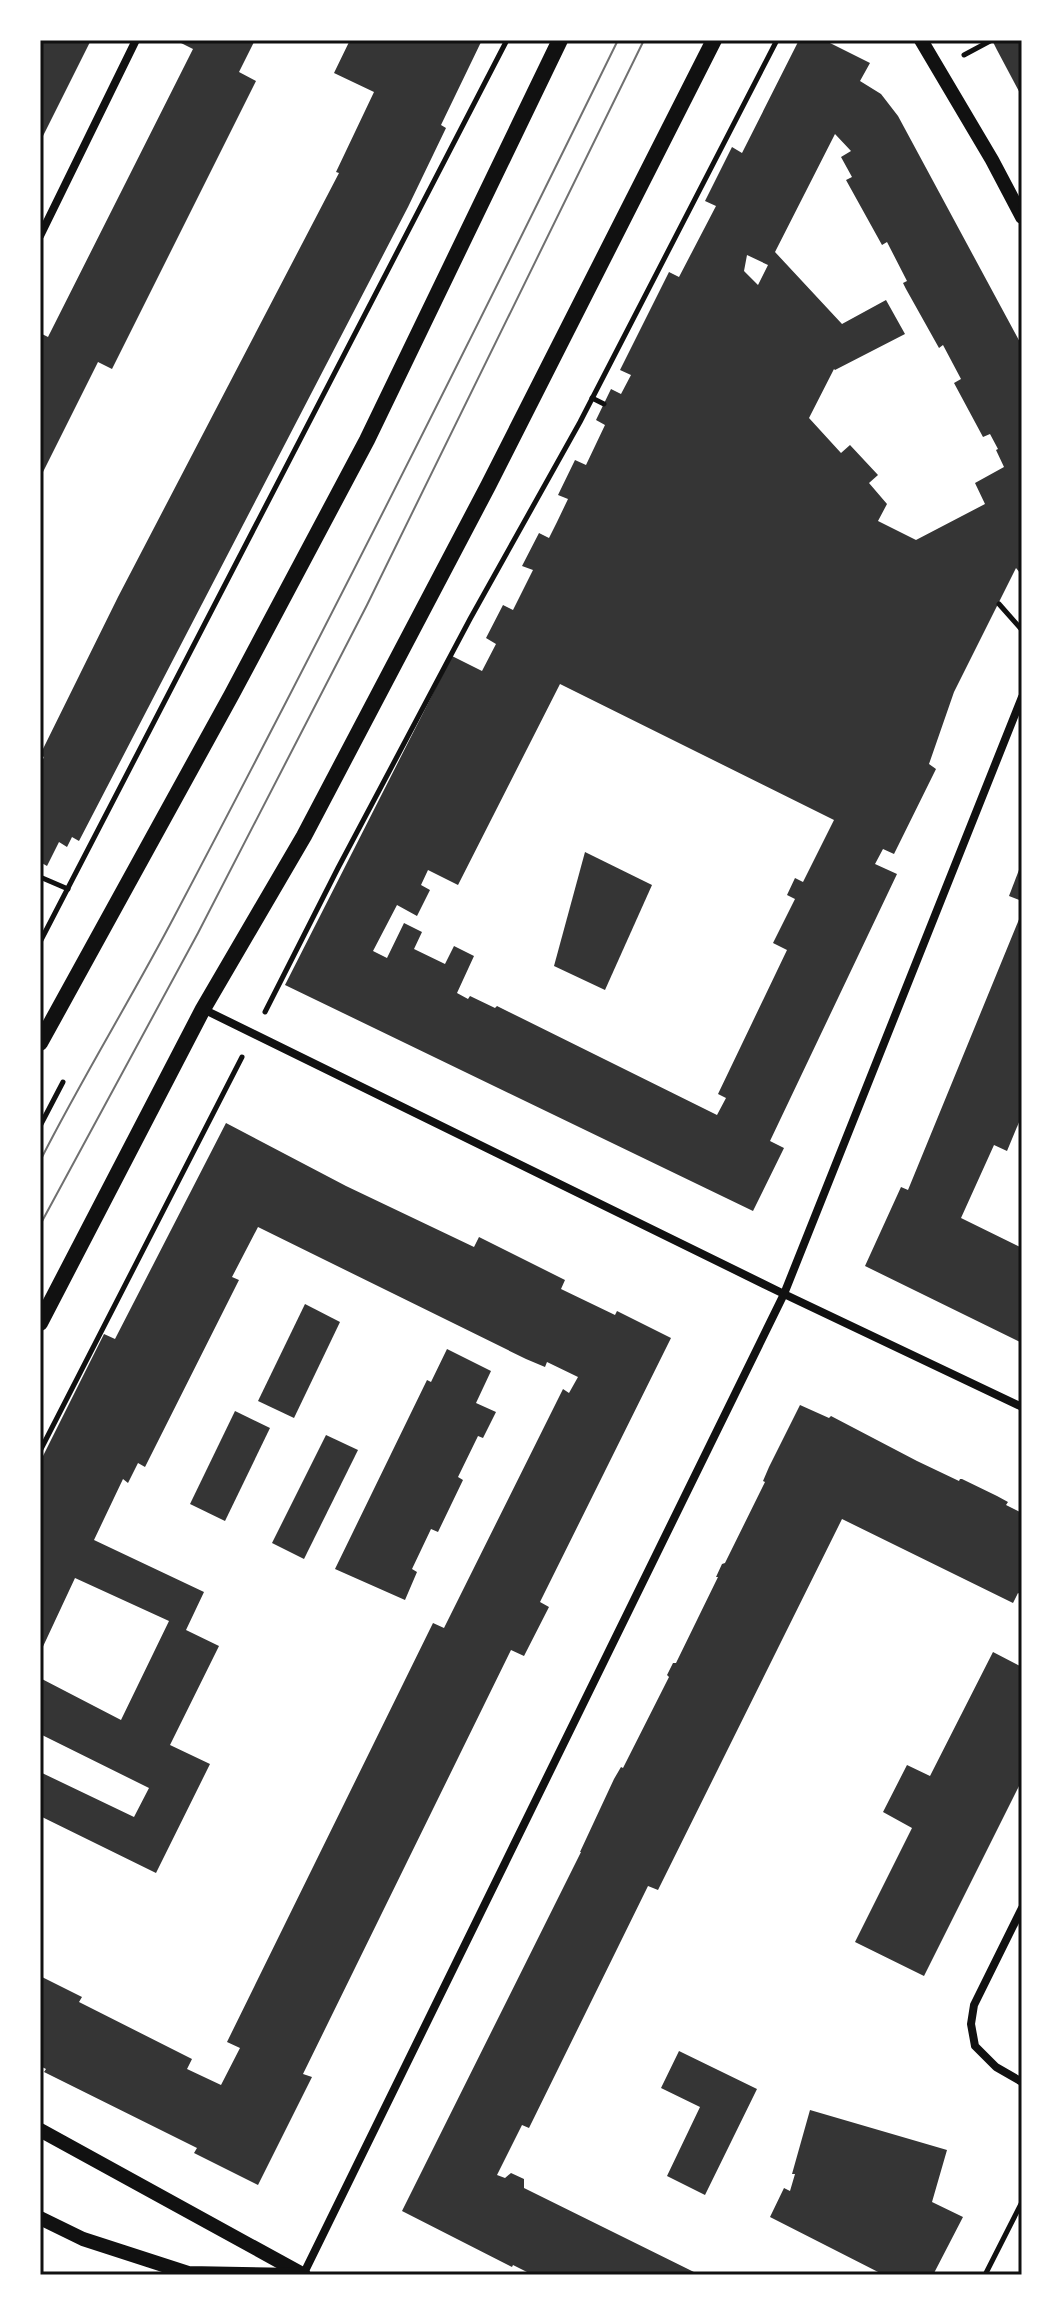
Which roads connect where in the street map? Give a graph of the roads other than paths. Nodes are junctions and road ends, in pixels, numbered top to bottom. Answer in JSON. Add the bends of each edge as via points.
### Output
{"nodes":[{"id":1,"x":136,"y":40,"type":"edge"},
{"id":2,"x":560,"y":40,"type":"edge"},
{"id":3,"x":714,"y":40,"type":"edge"},
{"id":4,"x":921,"y":40,"type":"edge"},
{"id":5,"x":1022,"y":217,"type":"edge"},
{"id":6,"x":40,"y":236,"type":"edge"},
{"id":7,"x":1022,"y":697,"type":"edge"},
{"id":8,"x":203,"y":1009,"type":"junction"},
{"id":9,"x":40,"y":1043,"type":"edge"},
{"id":10,"x":784,"y":1294,"type":"junction"},
{"id":11,"x":40,"y":1323,"type":"edge"},
{"id":12,"x":1022,"y":1407,"type":"edge"},
{"id":13,"x":1022,"y":1908,"type":"edge"},
{"id":14,"x":1022,"y":2082,"type":"edge"},
{"id":15,"x":40,"y":2130,"type":"edge"},
{"id":16,"x":40,"y":2218,"type":"edge"},
{"id":17,"x":303,"y":2275,"type":"edge"}],
"edges":[{"from":1,"to":6,"type":"street"},
{"from":2,"to":9,"type":"main road","via":[[367,440]]},
{"from":3,"to":8,"type":"main road","via":[[304,836]]},
{"from":4,"to":5,"type":"street"},
{"from":7,"to":10,"type":"street"},
{"from":8,"to":10,"type":"street"},
{"from":8,"to":11,"type":"main road"},
{"from":10,"to":12,"type":"street"},
{"from":10,"to":17,"type":"street"},
{"from":13,"to":14,"type":"street","via":[[974,2005],[971,2024],[975,2046]]},
{"from":15,"to":17,"type":"street"},
{"from":16,"to":17,"type":"street","via":[[83,2239],[188,2273]]}]}
